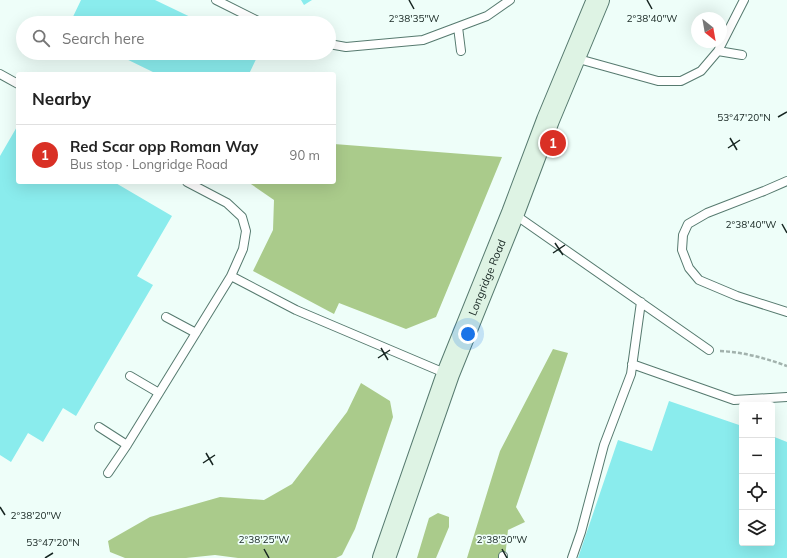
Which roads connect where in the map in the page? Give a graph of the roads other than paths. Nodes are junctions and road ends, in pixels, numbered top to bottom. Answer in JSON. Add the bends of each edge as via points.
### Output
{"nodes":[{"id":1,"x":216,"y":0,"type":"edge"},
{"id":2,"x":510,"y":0,"type":"edge"},
{"id":3,"x":598,"y":0,"type":"edge"},
{"id":4,"x":744,"y":0,"type":"edge"},
{"id":5,"x":248,"y":16,"type":"edge"},
{"id":6,"x":458,"y":27,"type":"junction"},
{"id":7,"x":336,"y":45,"type":"edge"},
{"id":8,"x":461,"y":51,"type":"dead end"},
{"id":9,"x":718,"y":51,"type":"junction"},
{"id":10,"x":742,"y":54,"type":"dead end"},
{"id":11,"x":574,"y":58,"type":"junction"},
{"id":12,"x":0,"y":74,"type":"edge"},
{"id":13,"x":16,"y":83,"type":"edge"},
{"id":14,"x":787,"y":181,"type":"edge"},
{"id":15,"x":191,"y":184,"type":"edge"},
{"id":16,"x":513,"y":213,"type":"junction"},
{"id":17,"x":231,"y":276,"type":"junction"},
{"id":18,"x":641,"y":302,"type":"junction"},
{"id":19,"x":787,"y":312,"type":"edge"},
{"id":20,"x":166,"y":317,"type":"dead end"},
{"id":21,"x":196,"y":333,"type":"junction"},
{"id":22,"x":709,"y":350,"type":"road end"},
{"id":23,"x":632,"y":364,"type":"junction"},
{"id":24,"x":448,"y":374,"type":"junction"},
{"id":25,"x":130,"y":376,"type":"dead end"},
{"id":26,"x":159,"y":393,"type":"junction"},
{"id":27,"x":787,"y":397,"type":"edge"},
{"id":28,"x":99,"y":427,"type":"dead end"},
{"id":29,"x":127,"y":445,"type":"junction"},
{"id":30,"x":108,"y":473,"type":"dead end"},
{"id":31,"x":384,"y":558,"type":"edge"},
{"id":32,"x":572,"y":558,"type":"edge"}],
"edges":[{"from":1,"to":5,"type":"lane"},
{"from":2,"to":6,"type":"lane","via":[[487,16]]},
{"from":3,"to":11,"type":"main road","name":"Longridge Road"},
{"from":4,"to":9,"type":"lane"},
{"from":6,"to":7,"type":"lane","via":[[423,40],[346,47]]},
{"from":6,"to":8,"type":"lane"},
{"from":9,"to":10,"type":"lane"},
{"from":9,"to":11,"type":"lane","via":[[701,72],[681,81],[658,82]]},
{"from":11,"to":16,"type":"main road","name":"Longridge Road"},
{"from":12,"to":13,"type":"lane"},
{"from":14,"to":19,"type":"lane","via":[[707,213],[688,224],[683,235],[682,250],[689,268],[699,280],[737,296]]},
{"from":15,"to":17,"type":"lane","via":[[227,203],[242,217],[246,231],[243,249]]},
{"from":16,"to":18,"type":"lane"},
{"from":16,"to":24,"type":"main road","name":"Longridge Road"},
{"from":17,"to":21,"type":"lane"},
{"from":17,"to":24,"type":"lane","via":[[296,310]]},
{"from":18,"to":22,"type":"lane"},
{"from":18,"to":23,"type":"lane"},
{"from":20,"to":21,"type":"lane"},
{"from":21,"to":26,"type":"lane"},
{"from":23,"to":27,"type":"lane","via":[[734,400]]},
{"from":23,"to":32,"type":"lane","via":[[631,374],[604,445]]},
{"from":24,"to":31,"type":"main road","name":"Longridge Road"},
{"from":25,"to":26,"type":"lane"},
{"from":26,"to":29,"type":"lane"},
{"from":28,"to":29,"type":"lane"},
{"from":29,"to":30,"type":"lane"}]}
